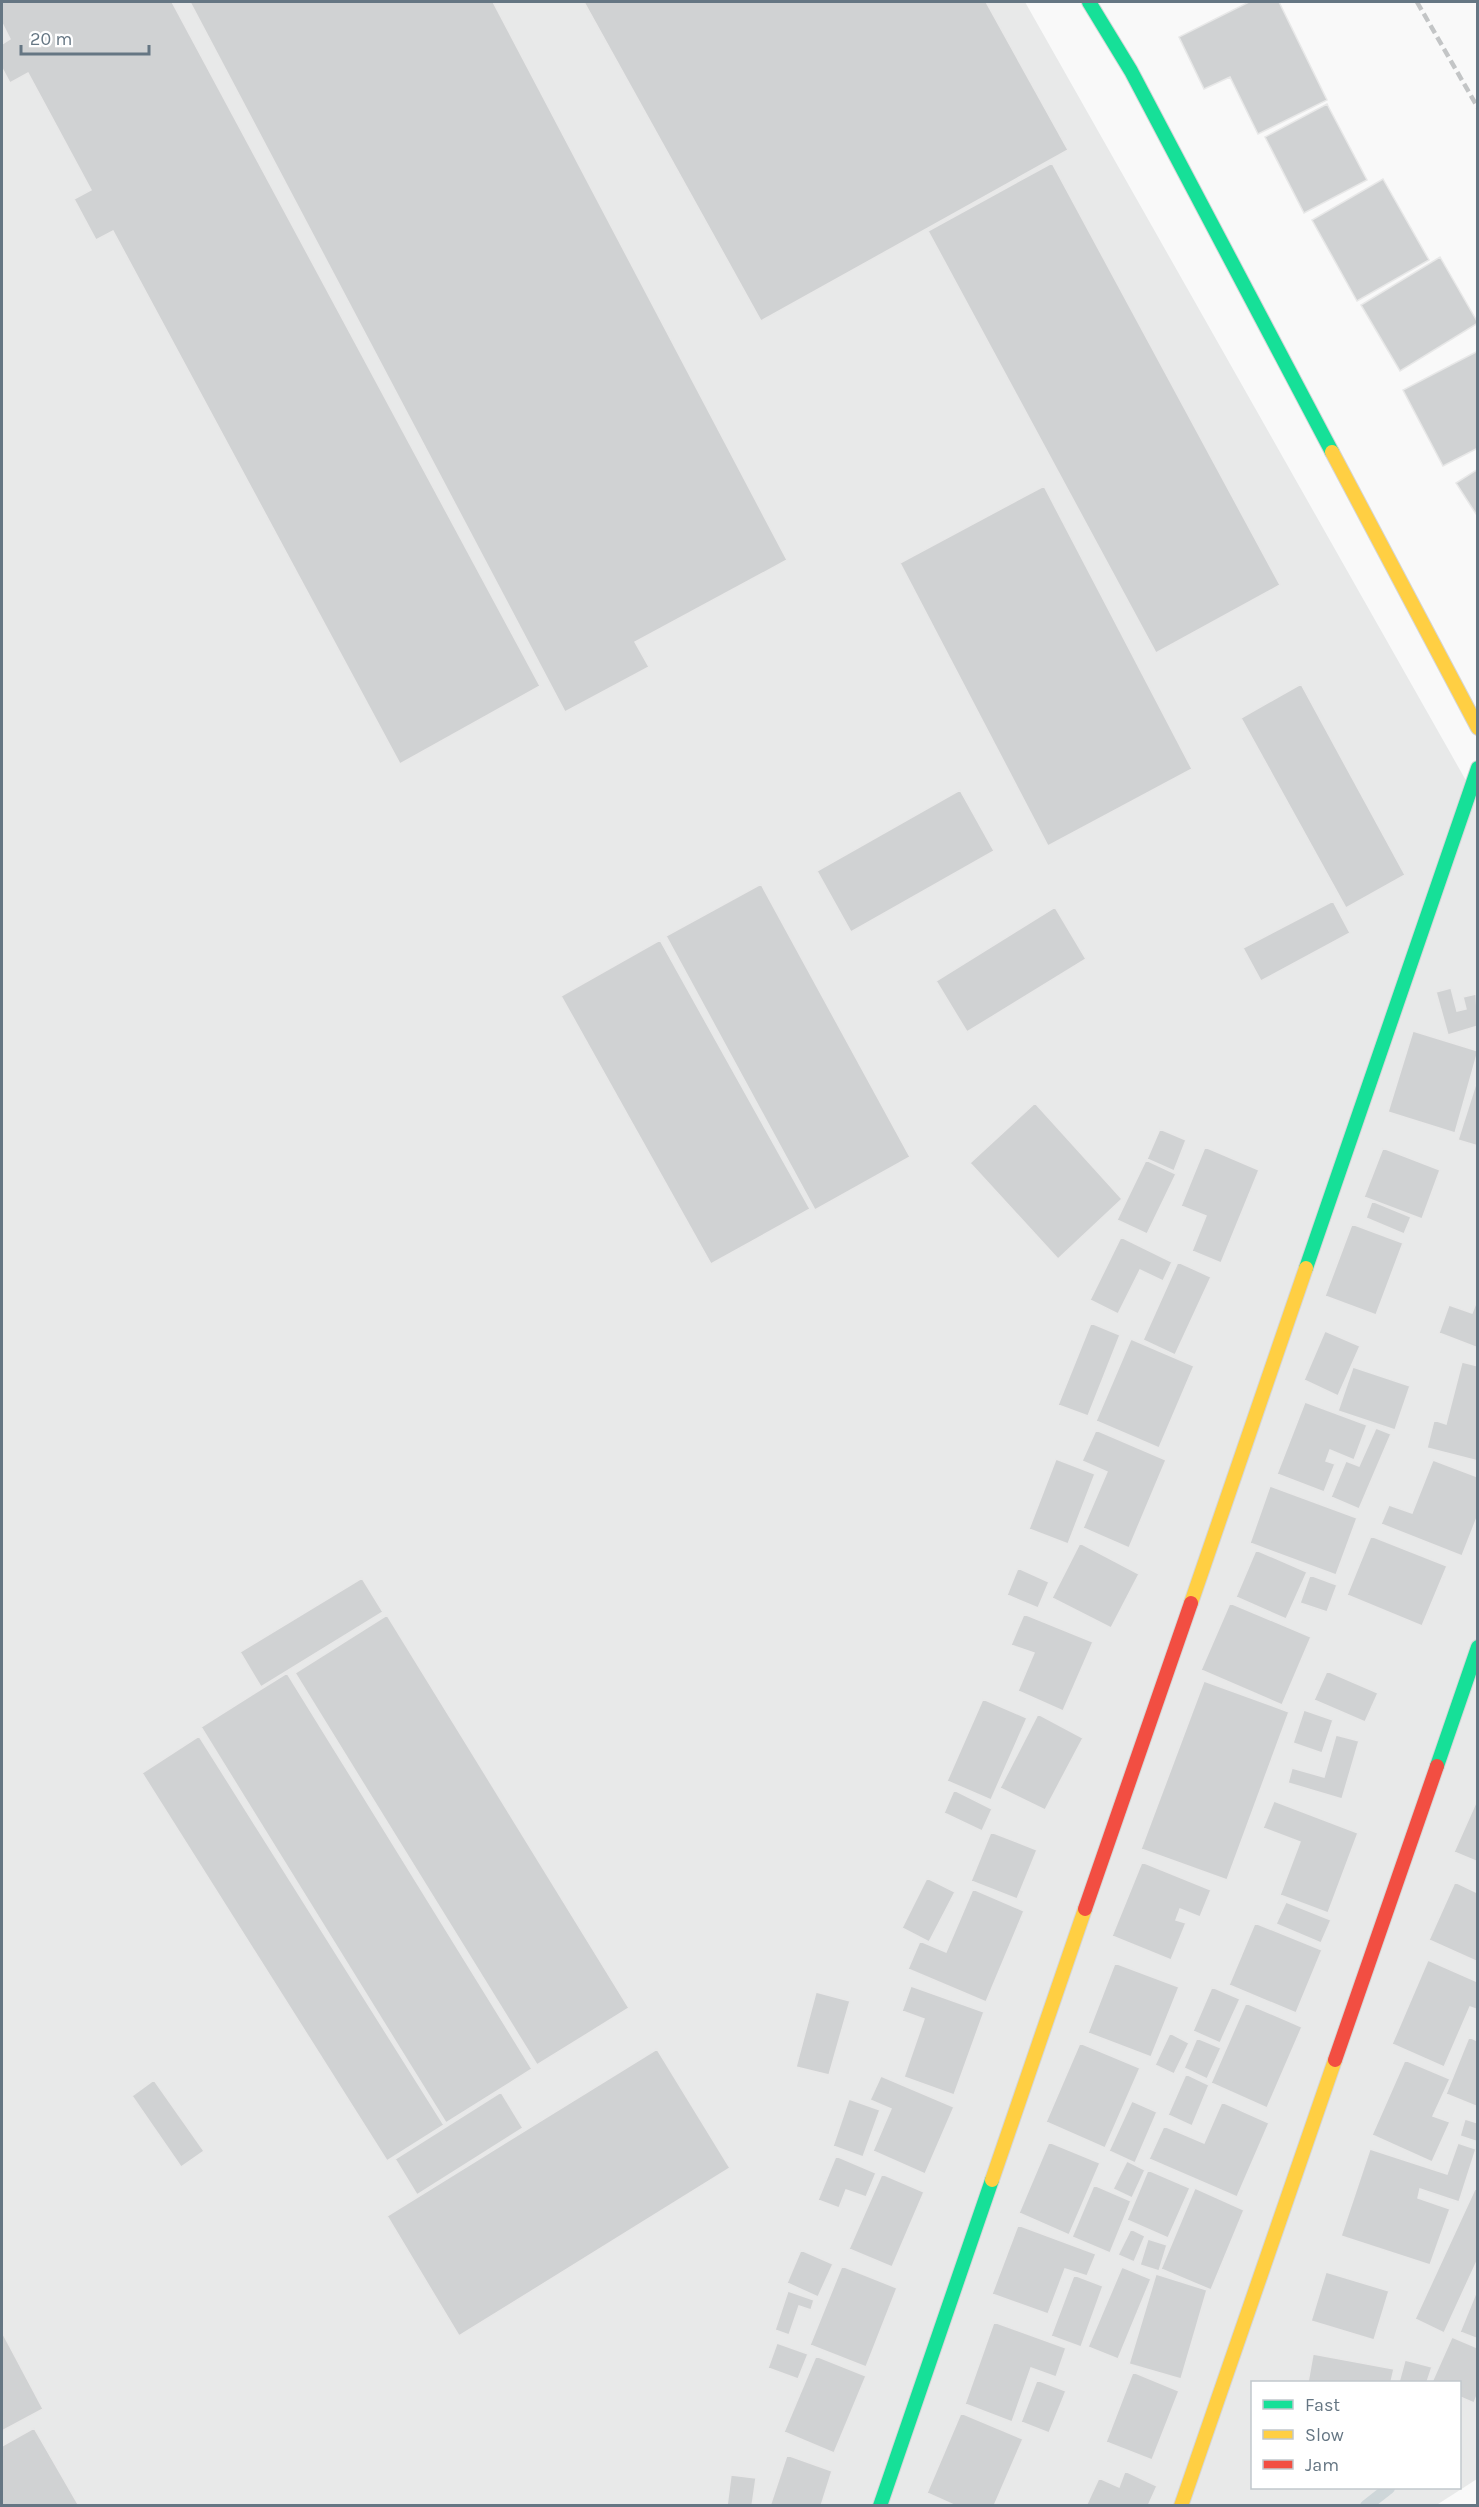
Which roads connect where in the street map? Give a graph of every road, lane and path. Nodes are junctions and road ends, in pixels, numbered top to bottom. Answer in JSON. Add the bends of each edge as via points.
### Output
{"nodes":[{"id":1,"x":1089,"y":2,"type":"edge"},
{"id":2,"x":1478,"y":728,"type":"edge"},
{"id":3,"x":1478,"y":768,"type":"edge"},
{"id":4,"x":1478,"y":1647,"type":"edge"},
{"id":5,"x":880,"y":2505,"type":"edge"},
{"id":6,"x":1181,"y":2505,"type":"edge"}],
"edges":[{"from":1,"to":2,"type":"street","via":[[1136,82]]},
{"from":3,"to":5,"type":"street"},
{"from":4,"to":6,"type":"street"}]}
